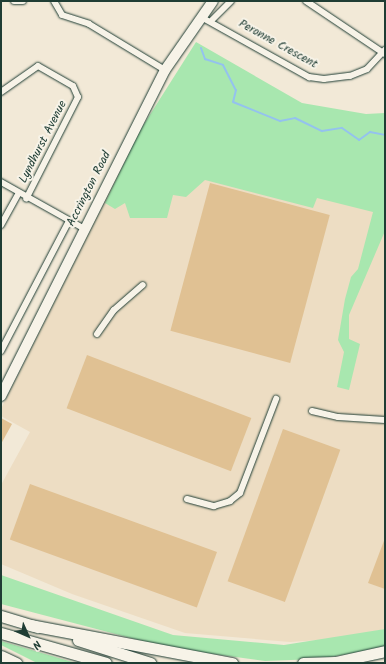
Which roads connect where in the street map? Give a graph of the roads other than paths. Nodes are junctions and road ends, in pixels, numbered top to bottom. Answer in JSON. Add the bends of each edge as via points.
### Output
{"nodes":[{"id":1,"x":14,"y":1,"type":"edge"},
{"id":2,"x":23,"y":1,"type":"edge"},
{"id":3,"x":54,"y":1,"type":"edge"},
{"id":4,"x":213,"y":1,"type":"edge"},
{"id":5,"x":231,"y":1,"type":"edge"},
{"id":6,"x":306,"y":1,"type":"edge"},
{"id":7,"x":201,"y":17,"type":"junction"},
{"id":8,"x":212,"y":20,"type":"junction"},
{"id":9,"x":385,"y":52,"type":"edge"},
{"id":10,"x":165,"y":70,"type":"junction"},
{"id":11,"x":1,"y":92,"type":"edge"},
{"id":12,"x":1,"y":182,"type":"edge"},
{"id":13,"x":18,"y":194,"type":"junction"},
{"id":14,"x":26,"y":199,"type":"junction"},
{"id":15,"x":69,"y":221,"type":"junction"},
{"id":16,"x":1,"y":225,"type":"edge"},
{"id":17,"x":83,"y":228,"type":"junction"},
{"id":18,"x":143,"y":285,"type":"dead end"},
{"id":19,"x":97,"y":334,"type":"dead end"},
{"id":20,"x":1,"y":351,"type":"edge"},
{"id":21,"x":1,"y":396,"type":"edge"},
{"id":22,"x":276,"y":399,"type":"dead end"},
{"id":23,"x":312,"y":411,"type":"dead end"},
{"id":24,"x":385,"y":420,"type":"edge"},
{"id":25,"x":187,"y":499,"type":"dead end"},
{"id":26,"x":1,"y":616,"type":"edge"},
{"id":27,"x":30,"y":625,"type":"junction"},
{"id":28,"x":1,"y":633,"type":"edge"},
{"id":29,"x":385,"y":651,"type":"edge"},
{"id":30,"x":1,"y":656,"type":"edge"},
{"id":31,"x":16,"y":663,"type":"edge"},
{"id":32,"x":106,"y":663,"type":"edge"},
{"id":33,"x":150,"y":663,"type":"edge"},
{"id":34,"x":232,"y":663,"type":"edge"},
{"id":35,"x":303,"y":663,"type":"edge"}],
"edges":[{"from":1,"to":2,"type":"street"},
{"from":3,"to":10,"type":"street","via":[[62,15],[89,24]]},
{"from":4,"to":7,"type":"main road","name":"Accrington Road"},
{"from":5,"to":8,"type":"street"},
{"from":6,"to":9,"type":"street"},
{"from":7,"to":8,"type":"street","name":"Peronne Crescent"},
{"from":7,"to":10,"type":"main road","name":"Accrington Road"},
{"from":8,"to":9,"type":"street","name":"Peronne Crescent","via":[[309,77],[324,79],[350,76],[367,69]]},
{"from":10,"to":17,"type":"main road","name":"Accrington Road"},
{"from":11,"to":14,"type":"street","name":"Lyndhurst Avenue","via":[[38,66],[73,86],[78,97]]},
{"from":12,"to":13,"type":"street"},
{"from":13,"to":14,"type":"street"},
{"from":13,"to":16,"type":"street"},
{"from":14,"to":15,"type":"street"},
{"from":15,"to":17,"type":"street"},
{"from":15,"to":20,"type":"street"},
{"from":17,"to":21,"type":"main road","name":"Accrington Road"},
{"from":18,"to":19,"type":"street","via":[[114,310]]},
{"from":22,"to":25,"type":"street","via":[[240,493],[230,502],[214,506]]},
{"from":23,"to":24,"type":"street","via":[[338,417]]},
{"from":26,"to":27,"type":"highway"},
{"from":27,"to":33,"type":"highway"},
{"from":27,"to":34,"type":"highway"},
{"from":28,"to":32,"type":"highway"},
{"from":29,"to":35,"type":"highway","via":[[335,662]]},
{"from":30,"to":31,"type":"highway"}]}
